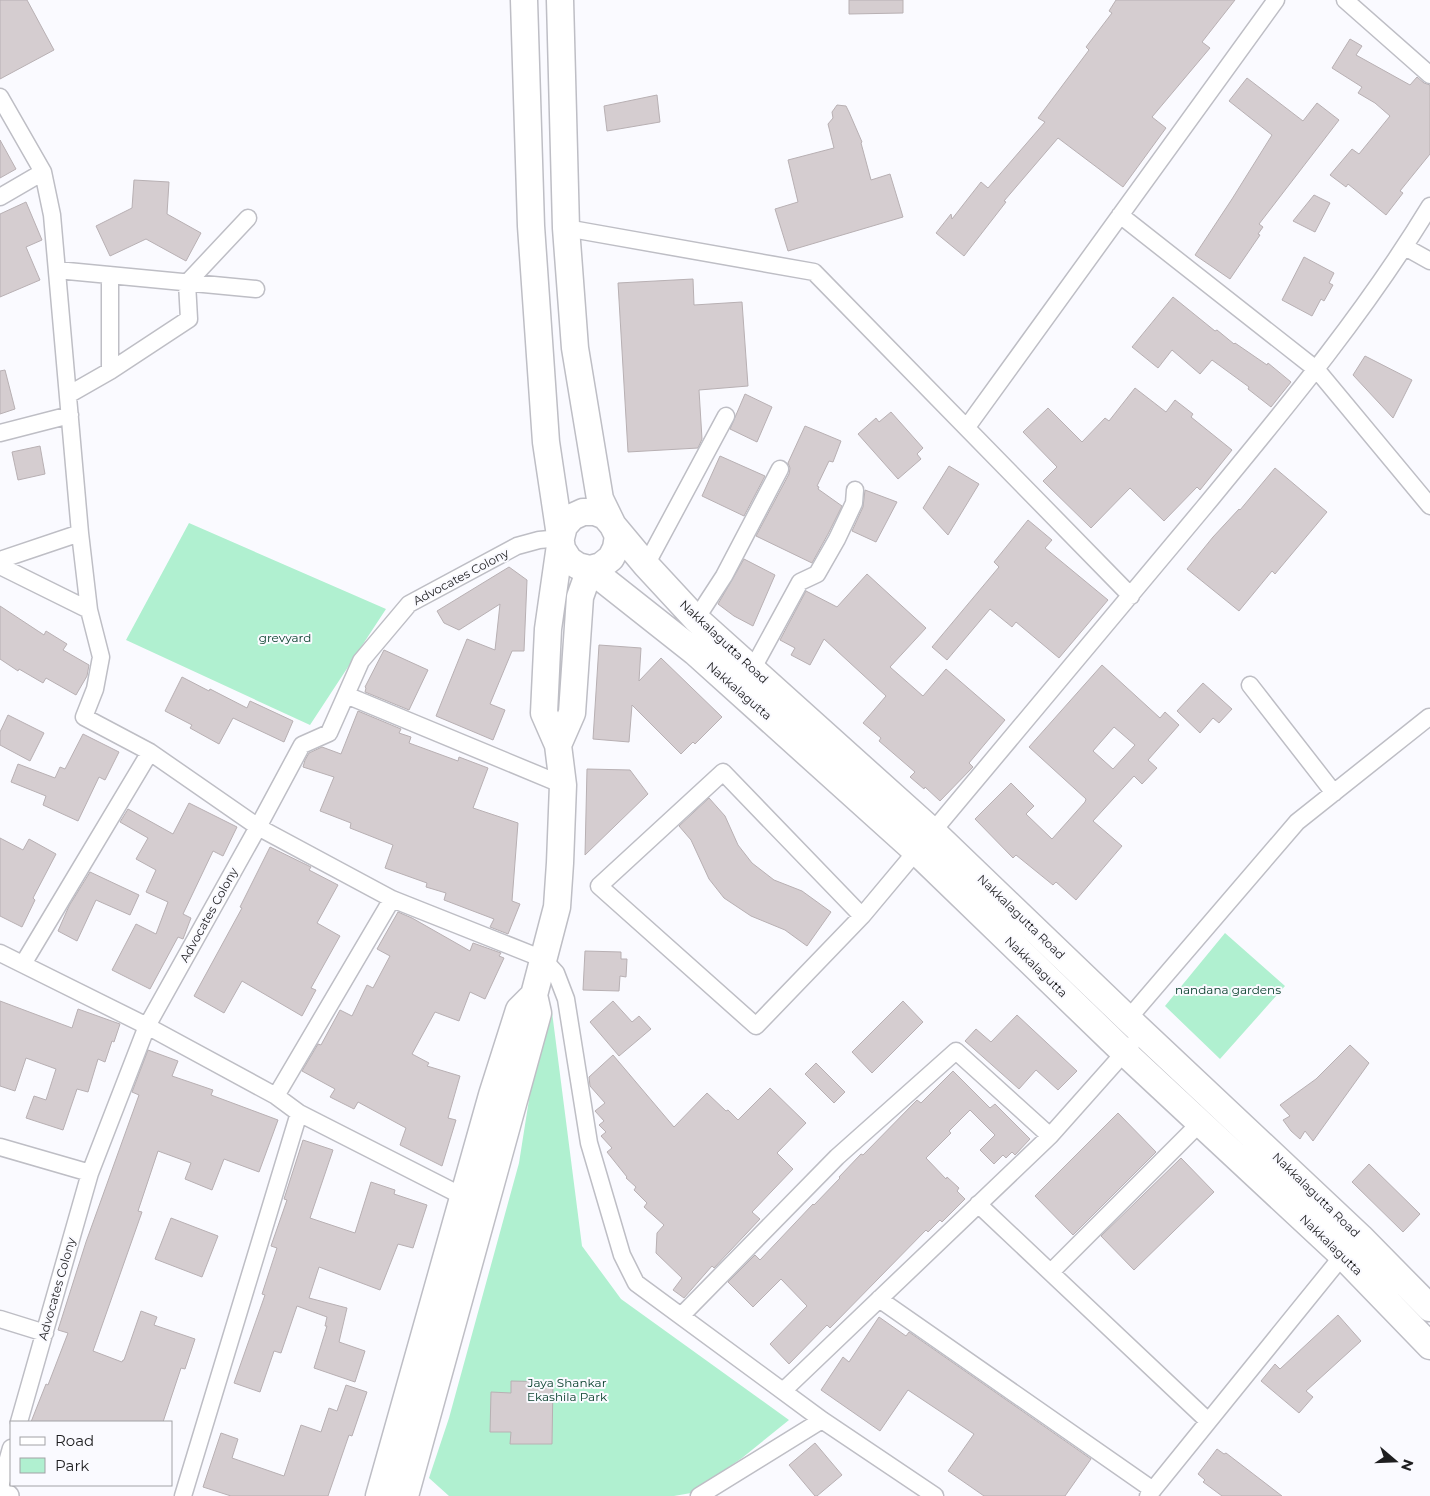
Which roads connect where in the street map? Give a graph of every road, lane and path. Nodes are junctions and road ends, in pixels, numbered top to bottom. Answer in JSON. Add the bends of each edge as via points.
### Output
{"nodes":[{"id":1,"x":524,"y":0,"type":"edge"},
{"id":2,"x":560,"y":0,"type":"edge"},
{"id":3,"x":1276,"y":0,"type":"edge"},
{"id":4,"x":1345,"y":0,"type":"edge"},
{"id":5,"x":1430,"y":75,"type":"edge"},
{"id":6,"x":0,"y":96,"type":"edge"},
{"id":7,"x":43,"y":172,"type":"junction"},
{"id":8,"x":0,"y":197,"type":"edge"},
{"id":9,"x":1430,"y":206,"type":"edge"},
{"id":10,"x":1120,"y":215,"type":"junction"},
{"id":11,"x":248,"y":218,"type":"dead end"},
{"id":12,"x":566,"y":228,"type":"junction"},
{"id":13,"x":1405,"y":248,"type":"junction"},
{"id":14,"x":1430,"y":260,"type":"edge"},
{"id":15,"x":57,"y":270,"type":"junction"},
{"id":16,"x":110,"y":275,"type":"junction"},
{"id":17,"x":187,"y":282,"type":"junction"},
{"id":18,"x":256,"y":289,"type":"dead end"},
{"id":19,"x":1317,"y":370,"type":"junction"},
{"id":20,"x":110,"y":371,"type":"junction"},
{"id":21,"x":68,"y":395,"type":"junction"},
{"id":22,"x":70,"y":415,"type":"junction"},
{"id":23,"x":726,"y":416,"type":"dead end"},
{"id":24,"x":967,"y":427,"type":"junction"},
{"id":25,"x":0,"y":433,"type":"edge"},
{"id":26,"x":780,"y":469,"type":"dead end"},
{"id":27,"x":855,"y":490,"type":"dead end"},
{"id":28,"x":1430,"y":506,"type":"edge"},
{"id":29,"x":614,"y":525,"type":"junction"},
{"id":30,"x":80,"y":533,"type":"junction"},
{"id":31,"x":561,"y":538,"type":"junction"},
{"id":32,"x":0,"y":560,"type":"edge"},
{"id":33,"x":646,"y":565,"type":"junction"},
{"id":34,"x":0,"y":566,"type":"edge"},
{"id":35,"x":590,"y":569,"type":"junction"},
{"id":36,"x":1131,"y":596,"type":"junction"},
{"id":37,"x":89,"y":610,"type":"junction"},
{"id":38,"x":696,"y":619,"type":"junction"},
{"id":39,"x":752,"y":670,"type":"junction"},
{"id":40,"x":1250,"y":685,"type":"dead end"},
{"id":41,"x":346,"y":695,"type":"junction"},
{"id":42,"x":1429,"y":717,"type":"dead end"},
{"id":43,"x":558,"y":745,"type":"junction"},
{"id":44,"x":150,"y":752,"type":"junction"},
{"id":45,"x":564,"y":785,"type":"junction"},
{"id":46,"x":1334,"y":793,"type":"junction"},
{"id":47,"x":258,"y":827,"type":"junction"},
{"id":48,"x":932,"y":831,"type":"junction"},
{"id":49,"x":916,"y":851,"type":"junction"},
{"id":50,"x":392,"y":899,"type":"junction"},
{"id":51,"x":862,"y":916,"type":"junction"},
{"id":52,"x":0,"y":953,"type":"edge"},
{"id":53,"x":543,"y":959,"type":"junction"},
{"id":54,"x":23,"y":964,"type":"junction"},
{"id":55,"x":534,"y":995,"type":"junction"},
{"id":56,"x":147,"y":1026,"type":"junction"},
{"id":57,"x":1135,"y":1026,"type":"junction"},
{"id":58,"x":1124,"y":1052,"type":"junction"},
{"id":59,"x":276,"y":1096,"type":"junction"},
{"id":60,"x":299,"y":1113,"type":"junction"},
{"id":61,"x":1201,"y":1122,"type":"junction"},
{"id":62,"x":1050,"y":1136,"type":"junction"},
{"id":63,"x":0,"y":1147,"type":"edge"},
{"id":64,"x":90,"y":1173,"type":"junction"},
{"id":65,"x":464,"y":1197,"type":"junction"},
{"id":66,"x":978,"y":1204,"type":"junction"},
{"id":67,"x":1360,"y":1237,"type":"junction"},
{"id":68,"x":1342,"y":1255,"type":"junction"},
{"id":69,"x":1050,"y":1272,"type":"junction"},
{"id":70,"x":879,"y":1299,"type":"junction"},
{"id":71,"x":1430,"y":1308,"type":"edge"},
{"id":72,"x":681,"y":1316,"type":"junction"},
{"id":73,"x":0,"y":1319,"type":"edge"},
{"id":74,"x":45,"y":1333,"type":"junction"},
{"id":75,"x":1430,"y":1346,"type":"edge"},
{"id":76,"x":783,"y":1391,"type":"junction"},
{"id":77,"x":822,"y":1420,"type":"junction"},
{"id":78,"x":19,"y":1421,"type":"edge"},
{"id":79,"x":1208,"y":1421,"type":"junction"},
{"id":80,"x":10,"y":1452,"type":"edge"},
{"id":81,"x":0,"y":1487,"type":"edge"},
{"id":82,"x":1150,"y":1493,"type":"edge"},
{"id":83,"x":0,"y":1494,"type":"edge"},
{"id":84,"x":407,"y":1495,"type":"edge"},
{"id":85,"x":8,"y":1496,"type":"edge"},
{"id":86,"x":183,"y":1496,"type":"edge"},
{"id":87,"x":379,"y":1496,"type":"edge"},
{"id":88,"x":699,"y":1496,"type":"edge"},
{"id":89,"x":935,"y":1496,"type":"edge"}],
"edges":[{"from":1,"to":31,"type":"main road","via":[[531,226],[546,442]]},
{"from":2,"to":12,"type":"main road"},
{"from":3,"to":10,"type":"street"},
{"from":4,"to":5,"type":"street"},
{"from":6,"to":7,"type":"street"},
{"from":7,"to":8,"type":"street"},
{"from":7,"to":15,"type":"street","via":[[52,214]]},
{"from":9,"to":13,"type":"street"},
{"from":10,"to":19,"type":"street"},
{"from":10,"to":24,"type":"street"},
{"from":11,"to":17,"type":"street"},
{"from":12,"to":24,"type":"street","via":[[814,272]]},
{"from":12,"to":29,"type":"main road","via":[[575,348],[584,413],[600,498]]},
{"from":13,"to":14,"type":"street"},
{"from":13,"to":19,"type":"street"},
{"from":15,"to":16,"type":"street"},
{"from":15,"to":21,"type":"street"},
{"from":16,"to":17,"type":"street"},
{"from":16,"to":20,"type":"street"},
{"from":17,"to":18,"type":"street"},
{"from":17,"to":20,"type":"street","via":[[189,319]]},
{"from":19,"to":28,"type":"street"},
{"from":19,"to":36,"type":"street"},
{"from":20,"to":21,"type":"street"},
{"from":21,"to":22,"type":"street"},
{"from":22,"to":25,"type":"street"},
{"from":22,"to":30,"type":"street"},
{"from":23,"to":33,"type":"street"},
{"from":24,"to":36,"type":"street"},
{"from":26,"to":38,"type":"street","via":[[724,576]]},
{"from":27,"to":39,"type":"street","via":[[854,503],[837,539],[816,574],[800,582]]},
{"from":29,"to":31,"type":"main road","via":[[605,516],[583,512],[564,526]]},
{"from":29,"to":33,"type":"main road","name":"Nakkalagutta Road"},
{"from":29,"to":35,"type":"main road","via":[[618,536],[611,558]]},
{"from":30,"to":32,"type":"street"},
{"from":30,"to":37,"type":"street"},
{"from":31,"to":35,"type":"main road","via":[[568,560]]},
{"from":31,"to":41,"type":"street","name":"Advocates Colony","via":[[517,546],[409,604],[361,661]]},
{"from":31,"to":43,"type":"main road","via":[[548,630],[544,713]]},
{"from":33,"to":38,"type":"main road","name":"Nakkalagutta Road"},
{"from":34,"to":37,"type":"street"},
{"from":35,"to":43,"type":"main road","via":[[580,597],[572,713]]},
{"from":35,"to":49,"type":"main road","name":"Nakkalagutta","via":[[695,652]]},
{"from":36,"to":48,"type":"street"},
{"from":37,"to":44,"type":"street","via":[[101,657],[95,690],[84,717]]},
{"from":38,"to":39,"type":"main road","name":"Nakkalagutta Road"},
{"from":39,"to":48,"type":"main road","name":"Nakkalagutta Road"},
{"from":40,"to":46,"type":"street"},
{"from":41,"to":45,"type":"street"},
{"from":41,"to":47,"type":"street","name":"Advocates Colony","via":[[329,733],[302,745]]},
{"from":42,"to":46,"type":"street"},
{"from":43,"to":45,"type":"main road"},
{"from":44,"to":47,"type":"street"},
{"from":44,"to":54,"type":"street"},
{"from":45,"to":53,"type":"main road","via":[[557,907]]},
{"from":46,"to":57,"type":"street","via":[[1297,822]]},
{"from":47,"to":50,"type":"street"},
{"from":47,"to":56,"type":"street","name":"Advocates Colony"},
{"from":48,"to":49,"type":"street"},
{"from":48,"to":57,"type":"main road","name":"Nakkalagutta Road"},
{"from":49,"to":51,"type":"street"},
{"from":49,"to":58,"type":"main road","name":"Nakkalagutta"},
{"from":50,"to":53,"type":"street"},
{"from":50,"to":59,"type":"street"},
{"from":51,"to":51,"type":"street","via":[[756,1026],[598,886],[723,772]]},
{"from":52,"to":54,"type":"street"},
{"from":53,"to":55,"type":"main road"},
{"from":53,"to":72,"type":"street","via":[[556,973],[566,999],[589,1144],[622,1255],[636,1283]]},
{"from":54,"to":56,"type":"street"},
{"from":55,"to":65,"type":"main road","via":[[519,1010]]},
{"from":55,"to":84,"type":"main road","via":[[538,1012]]},
{"from":56,"to":59,"type":"street"},
{"from":56,"to":64,"type":"street","name":"Advocates Colony"},
{"from":57,"to":58,"type":"street"},
{"from":57,"to":67,"type":"main road","name":"Nakkalagutta Road"},
{"from":58,"to":61,"type":"main road","name":"Nakkalagutta"},
{"from":58,"to":62,"type":"street"},
{"from":59,"to":60,"type":"street"},
{"from":60,"to":65,"type":"street"},
{"from":60,"to":86,"type":"street"},
{"from":61,"to":68,"type":"main road","name":"Nakkalagutta"},
{"from":61,"to":69,"type":"street"},
{"from":62,"to":66,"type":"street"},
{"from":62,"to":72,"type":"street","via":[[956,1051],[837,1157]]},
{"from":63,"to":64,"type":"street"},
{"from":64,"to":74,"type":"street","name":"Advocates Colony"},
{"from":65,"to":87,"type":"main road"},
{"from":66,"to":69,"type":"street"},
{"from":66,"to":70,"type":"street"},
{"from":67,"to":68,"type":"street"},
{"from":67,"to":71,"type":"main road","name":"Nakkalagutta Road"},
{"from":68,"to":75,"type":"main road","name":"Nakkalagutta"},
{"from":68,"to":79,"type":"street"},
{"from":69,"to":79,"type":"street"},
{"from":70,"to":76,"type":"street"},
{"from":70,"to":82,"type":"street"},
{"from":72,"to":76,"type":"street"},
{"from":73,"to":74,"type":"street"},
{"from":74,"to":78,"type":"street","name":"Advocates Colony"},
{"from":76,"to":77,"type":"street"},
{"from":77,"to":88,"type":"street"},
{"from":77,"to":89,"type":"street"},
{"from":79,"to":82,"type":"street"},
{"from":80,"to":81,"type":"street"},
{"from":83,"to":85,"type":"street"}]}
